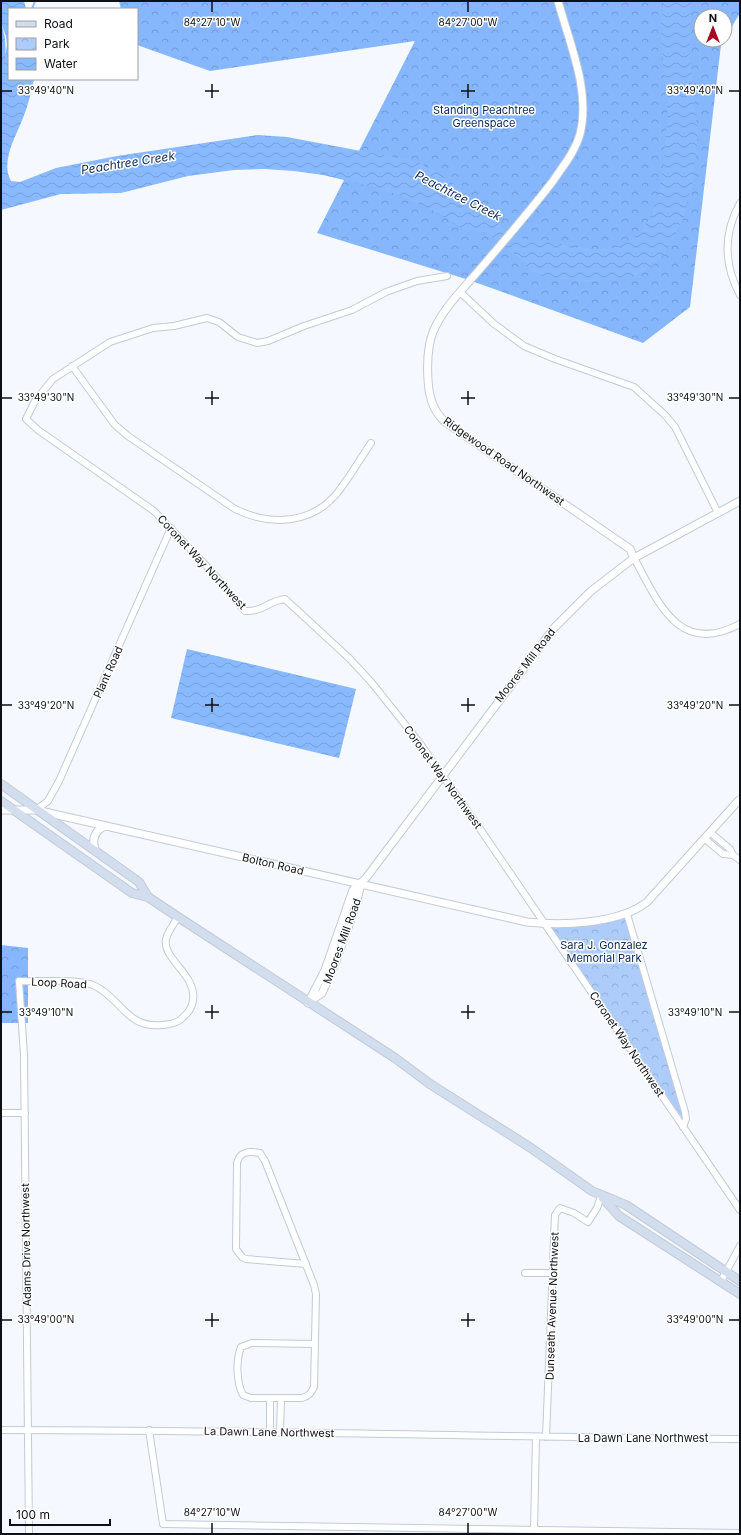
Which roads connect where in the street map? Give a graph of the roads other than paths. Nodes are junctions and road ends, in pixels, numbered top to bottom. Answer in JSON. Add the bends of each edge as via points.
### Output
{"nodes":[{"id":1,"x":558,"y":1,"type":"edge"},
{"id":2,"x":740,"y":203,"type":"edge"},
{"id":3,"x":447,"y":276,"type":"dead end"},
{"id":4,"x":460,"y":292,"type":"junction"},
{"id":5,"x":740,"y":295,"type":"edge"},
{"id":6,"x":72,"y":366,"type":"junction"},
{"id":7,"x":371,"y":444,"type":"dead end"},
{"id":8,"x":740,"y":501,"type":"edge"},
{"id":9,"x":718,"y":513,"type":"junction"},
{"id":10,"x":172,"y":528,"type":"junction"},
{"id":11,"x":634,"y":558,"type":"junction"},
{"id":12,"x":740,"y":624,"type":"edge"},
{"id":13,"x":443,"y":775,"type":"junction"},
{"id":14,"x":1,"y":784,"type":"edge"},
{"id":15,"x":739,"y":800,"type":"dead end"},
{"id":16,"x":1,"y":801,"type":"edge"},
{"id":17,"x":1,"y":810,"type":"edge"},
{"id":18,"x":36,"y":810,"type":"junction"},
{"id":19,"x":14,"y":811,"type":"junction"},
{"id":20,"x":106,"y":826,"type":"junction"},
{"id":21,"x":711,"y":833,"type":"junction"},
{"id":22,"x":705,"y":839,"type":"junction"},
{"id":23,"x":96,"y":852,"type":"junction"},
{"id":24,"x":733,"y":855,"type":"junction"},
{"id":25,"x":740,"y":860,"type":"edge"},
{"id":26,"x":361,"y":884,"type":"junction"},
{"id":27,"x":148,"y":897,"type":"junction"},
{"id":28,"x":627,"y":914,"type":"junction"},
{"id":29,"x":178,"y":917,"type":"junction"},
{"id":30,"x":545,"y":924,"type":"junction"},
{"id":31,"x":19,"y":982,"type":"joint"},
{"id":32,"x":308,"y":1003,"type":"junction"},
{"id":33,"x":1,"y":1113,"type":"edge"},
{"id":34,"x":25,"y":1113,"type":"junction"},
{"id":35,"x":683,"y":1127,"type":"junction"},
{"id":36,"x":601,"y":1196,"type":"junction"},
{"id":37,"x":740,"y":1210,"type":"edge"},
{"id":38,"x":740,"y":1246,"type":"edge"},
{"id":39,"x":306,"y":1264,"type":"junction"},
{"id":40,"x":727,"y":1272,"type":"junction"},
{"id":41,"x":525,"y":1273,"type":"dead end"},
{"id":42,"x":553,"y":1274,"type":"junction"},
{"id":43,"x":721,"y":1281,"type":"junction"},
{"id":44,"x":740,"y":1281,"type":"edge"},
{"id":45,"x":740,"y":1294,"type":"edge"},
{"id":46,"x":315,"y":1344,"type":"junction"},
{"id":47,"x":270,"y":1398,"type":"junction"},
{"id":48,"x":281,"y":1398,"type":"junction"},
{"id":49,"x":1,"y":1430,"type":"edge"},
{"id":50,"x":29,"y":1430,"type":"junction"},
{"id":51,"x":149,"y":1430,"type":"junction"},
{"id":52,"x":270,"y":1432,"type":"junction"},
{"id":53,"x":280,"y":1433,"type":"junction"},
{"id":54,"x":536,"y":1437,"type":"junction"},
{"id":55,"x":546,"y":1437,"type":"junction"},
{"id":56,"x":740,"y":1438,"type":"edge"},
{"id":57,"x":534,"y":1531,"type":"junction"},
{"id":58,"x":740,"y":1533,"type":"edge"},
{"id":59,"x":29,"y":1534,"type":"edge"}],
"edges":[{"from":1,"to":4,"type":"street","name":"Ridgewood Road Northwest","via":[[579,75],[582,98],[580,132],[569,158],[501,246]]},
{"from":2,"to":5,"type":"street","via":[[730,229],[727,250],[730,272]]},
{"from":3,"to":6,"type":"street","name":"Coronet Way Northwest","via":[[417,281],[386,292],[352,310],[268,341],[257,343],[238,338],[219,322],[203,318],[174,326],[153,328],[110,342]]},
{"from":4,"to":9,"type":"street","via":[[493,323],[524,346],[627,383],[641,392],[675,427]]},
{"from":4,"to":11,"type":"street","name":"Ridgewood Road Northwest","via":[[439,320],[429,347],[429,392],[437,414],[630,549]]},
{"from":6,"to":7,"type":"street","via":[[114,425],[235,509],[249,516],[280,521],[295,518],[323,506],[338,492]]},
{"from":6,"to":10,"type":"street","name":"Coronet Way Northwest","via":[[53,379],[35,401],[26,419],[154,511]]},
{"from":8,"to":9,"type":"street","name":"Moores Mill Road"},
{"from":9,"to":11,"type":"street","name":"Moores Mill Road"},
{"from":10,"to":13,"type":"street","name":"Coronet Way Northwest","via":[[245,611],[255,611],[275,600],[284,599],[305,617],[372,683]]},
{"from":10,"to":18,"type":"street","name":"Plant Road","via":[[59,781],[48,801]]},
{"from":11,"to":12,"type":"street","name":"Ridgewood Road Northwest","via":[[661,607],[679,625],[692,631],[709,634]]},
{"from":11,"to":13,"type":"street","name":"Moores Mill Road","via":[[596,586],[554,628]]},
{"from":13,"to":26,"type":"street","name":"Moores Mill Road"},
{"from":13,"to":30,"type":"street","name":"Coronet Way Northwest"},
{"from":14,"to":18,"type":"main road"},
{"from":15,"to":21,"type":"street","name":"Bolton Road"},
{"from":16,"to":19,"type":"main road"},
{"from":17,"to":19,"type":"street","name":"Bolton Road"},
{"from":18,"to":19,"type":"street","name":"Bolton Road"},
{"from":18,"to":20,"type":"street","name":"Bolton Road"},
{"from":18,"to":23,"type":"main road"},
{"from":19,"to":27,"type":"main road","via":[[132,893]]},
{"from":20,"to":23,"type":"street","via":[[99,829],[94,837]]},
{"from":20,"to":26,"type":"street","name":"Bolton Road"},
{"from":21,"to":22,"type":"street","name":"Bolton Road"},
{"from":21,"to":24,"type":"street","via":[[730,849]]},
{"from":22,"to":24,"type":"street","via":[[723,854]]},
{"from":22,"to":28,"type":"street","name":"Bolton Road","via":[[647,902]]},
{"from":23,"to":27,"type":"main road","via":[[139,882]]},
{"from":24,"to":25,"type":"street"},
{"from":26,"to":30,"type":"street","name":"Bolton Road"},
{"from":26,"to":32,"type":"street","name":"Moores Mill Road","via":[[355,908],[322,994]]},
{"from":27,"to":29,"type":"main road"},
{"from":28,"to":30,"type":"street","name":"Bolton Road","via":[[589,921]]},
{"from":28,"to":35,"type":"street","via":[[685,1112]]},
{"from":29,"to":31,"type":"street","name":"Loop Road","via":[[166,940],[167,948],[190,981],[194,992],[189,1012],[176,1023],[157,1026],[135,1021],[105,993],[83,982]]},
{"from":29,"to":32,"type":"main road"},
{"from":30,"to":35,"type":"street","name":"Coronet Way Northwest"},
{"from":31,"to":34,"type":"street","name":"Adams Drive Northwest"},
{"from":32,"to":36,"type":"main road"},
{"from":33,"to":34,"type":"street"},
{"from":34,"to":50,"type":"street","name":"Adams Drive Northwest"},
{"from":35,"to":37,"type":"street","name":"Coronet Way Northwest"},
{"from":36,"to":40,"type":"main road","via":[[626,1205]]},
{"from":36,"to":42,"type":"street","name":"Dunseath Avenue Northwest","via":[[588,1222],[565,1208],[556,1211]]},
{"from":36,"to":43,"type":"main road","via":[[619,1216]]},
{"from":38,"to":40,"type":"street"},
{"from":39,"to":39,"type":"street","via":[[265,1160],[260,1153],[244,1153],[239,1156],[237,1163],[236,1250],[246,1259]]},
{"from":39,"to":46,"type":"street","via":[[316,1294]]},
{"from":40,"to":43,"type":"street"},
{"from":40,"to":44,"type":"main road"},
{"from":41,"to":42,"type":"street"},
{"from":42,"to":55,"type":"street","name":"Dunseath Avenue Northwest"},
{"from":43,"to":45,"type":"main road"},
{"from":46,"to":47,"type":"street","via":[[252,1343],[241,1347],[238,1354],[238,1387],[243,1395]]},
{"from":46,"to":48,"type":"street","via":[[312,1393],[302,1398]]},
{"from":47,"to":48,"type":"street"},
{"from":47,"to":52,"type":"street"},
{"from":48,"to":53,"type":"street"},
{"from":49,"to":50,"type":"street","name":"La Dawn Lane Northwest"},
{"from":50,"to":51,"type":"street","name":"La Dawn Lane Northwest"},
{"from":50,"to":59,"type":"street","name":"Adams Drive Northwest"},
{"from":51,"to":52,"type":"street","name":"La Dawn Lane Northwest"},
{"from":51,"to":57,"type":"street","via":[[163,1524]]},
{"from":52,"to":53,"type":"street","name":"La Dawn Lane Northwest"},
{"from":53,"to":54,"type":"street","name":"La Dawn Lane Northwest"},
{"from":54,"to":55,"type":"street","name":"La Dawn Lane Northwest"},
{"from":54,"to":57,"type":"street"},
{"from":55,"to":56,"type":"street","name":"La Dawn Lane Northwest"},
{"from":57,"to":58,"type":"street"}]}
